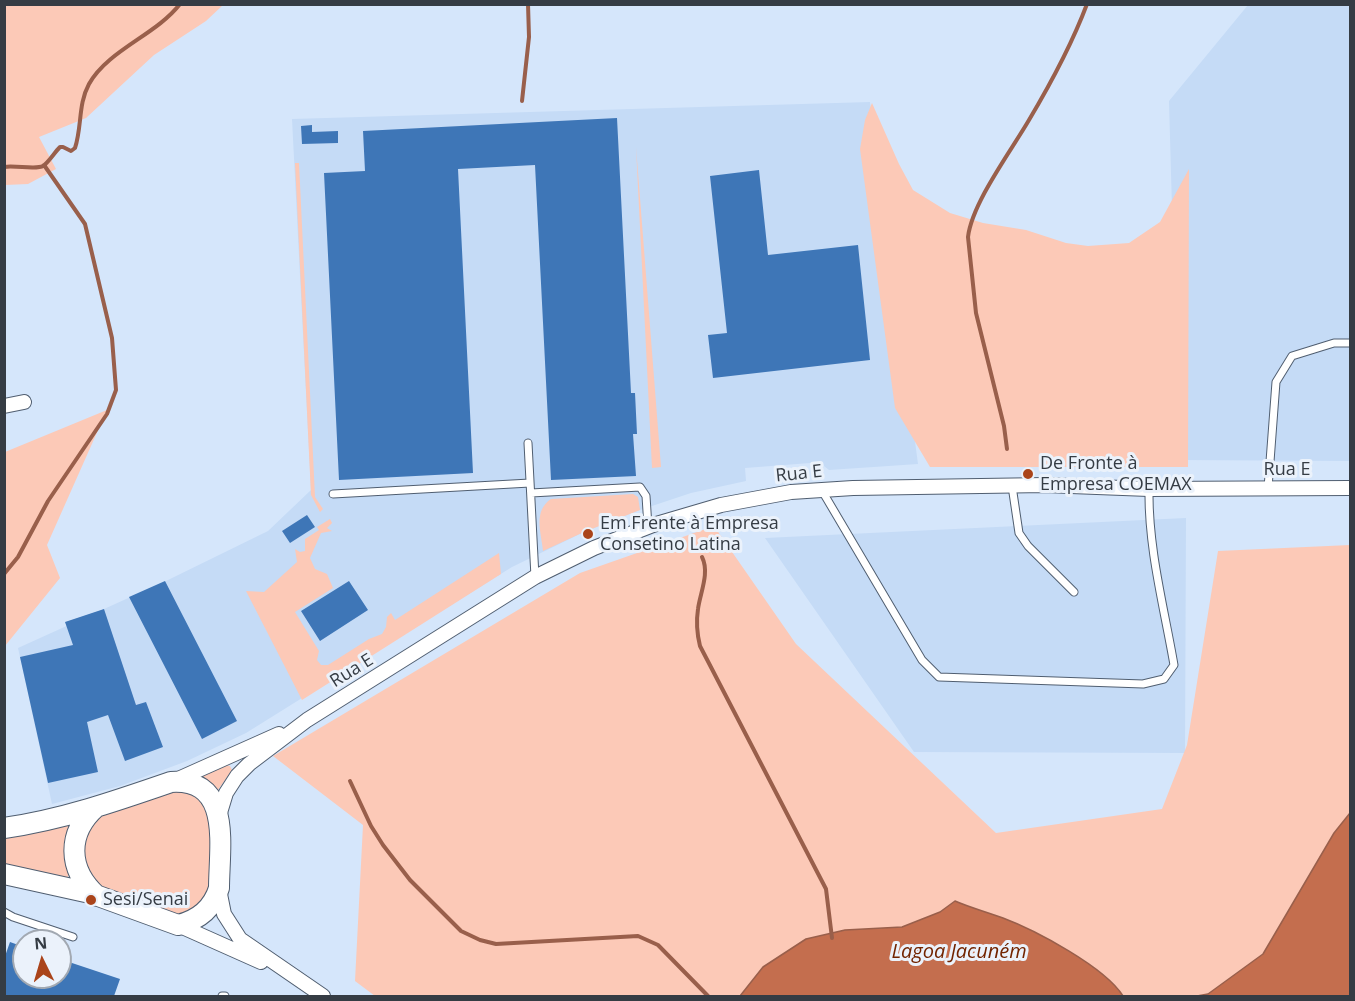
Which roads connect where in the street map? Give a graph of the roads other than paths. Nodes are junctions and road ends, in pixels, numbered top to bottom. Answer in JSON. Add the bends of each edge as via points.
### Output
{"nodes":[{"id":1,"x":1350,"y":343,"type":"edge"},
{"id":2,"x":24,"y":402,"type":"dead end"},
{"id":3,"x":4,"y":406,"type":"edge"},
{"id":4,"x":528,"y":443,"type":"dead end"},
{"id":5,"x":530,"y":483,"type":"junction"},
{"id":6,"x":1012,"y":486,"type":"junction"},
{"id":7,"x":1268,"y":488,"type":"junction"},
{"id":8,"x":1350,"y":488,"type":"edge"},
{"id":9,"x":821,"y":489,"type":"junction"},
{"id":10,"x":1149,"y":489,"type":"junction"},
{"id":11,"x":531,"y":493,"type":"junction"},
{"id":12,"x":333,"y":494,"type":"dead end"},
{"id":13,"x":648,"y":527,"type":"junction"},
{"id":14,"x":535,"y":577,"type":"junction"},
{"id":15,"x":1074,"y":592,"type":"dead end"},
{"id":16,"x":307,"y":720,"type":"junction"},
{"id":17,"x":171,"y":782,"type":"junction"},
{"id":18,"x":96,"y":807,"type":"junction"},
{"id":19,"x":219,"y":816,"type":"junction"},
{"id":20,"x":4,"y":828,"type":"edge"},
{"id":21,"x":4,"y":874,"type":"edge"},
{"id":22,"x":219,"y":888,"type":"junction"},
{"id":23,"x":97,"y":896,"type":"junction"},
{"id":24,"x":4,"y":912,"type":"edge"},
{"id":25,"x":178,"y":924,"type":"junction"},
{"id":26,"x":73,"y":937,"type":"dead end"},
{"id":27,"x":291,"y":976,"type":"junction"},
{"id":28,"x":320,"y":996,"type":"edge"}],
"edges":[{"from":1,"to":7,"type":"lane","via":[[1334,343],[1292,356],[1276,382]]},
{"from":2,"to":3,"type":"street"},
{"from":4,"to":5,"type":"lane"},
{"from":5,"to":11,"type":"lane"},
{"from":5,"to":12,"type":"lane"},
{"from":6,"to":9,"type":"street","name":"Rua E"},
{"from":6,"to":10,"type":"street","name":"Rua E"},
{"from":6,"to":15,"type":"lane","via":[[1019,533]]},
{"from":7,"to":8,"type":"street","name":"Rua E"},
{"from":7,"to":10,"type":"street","name":"Rua E"},
{"from":9,"to":10,"type":"lane","via":[[922,660],[939,677],[1143,684],[1164,679],[1174,665],[1154,558]]},
{"from":9,"to":13,"type":"street","name":"Rua E","via":[[744,501]]},
{"from":11,"to":13,"type":"lane","via":[[640,487],[646,496]]},
{"from":11,"to":14,"type":"lane"},
{"from":13,"to":14,"type":"street","name":"Rua E"},
{"from":14,"to":16,"type":"street","name":"Rua E"},
{"from":16,"to":17,"type":"street","name":"Rua E"},
{"from":16,"to":19,"type":"street","name":"Rua E","via":[[237,776],[226,793]]},
{"from":17,"to":18,"type":"street"},
{"from":17,"to":19,"type":"street","via":[[188,783],[204,791]]},
{"from":18,"to":20,"type":"street"},
{"from":18,"to":23,"type":"street","via":[[83,822],[74,851],[80,876]]},
{"from":19,"to":22,"type":"street"},
{"from":21,"to":23,"type":"street"},
{"from":22,"to":25,"type":"street","via":[[205,912],[193,921]]},
{"from":22,"to":27,"type":"street","via":[[224,914],[233,932]]},
{"from":23,"to":25,"type":"street"},
{"from":24,"to":26,"type":"lane"},
{"from":25,"to":27,"type":"street"},
{"from":27,"to":28,"type":"street"}]}
